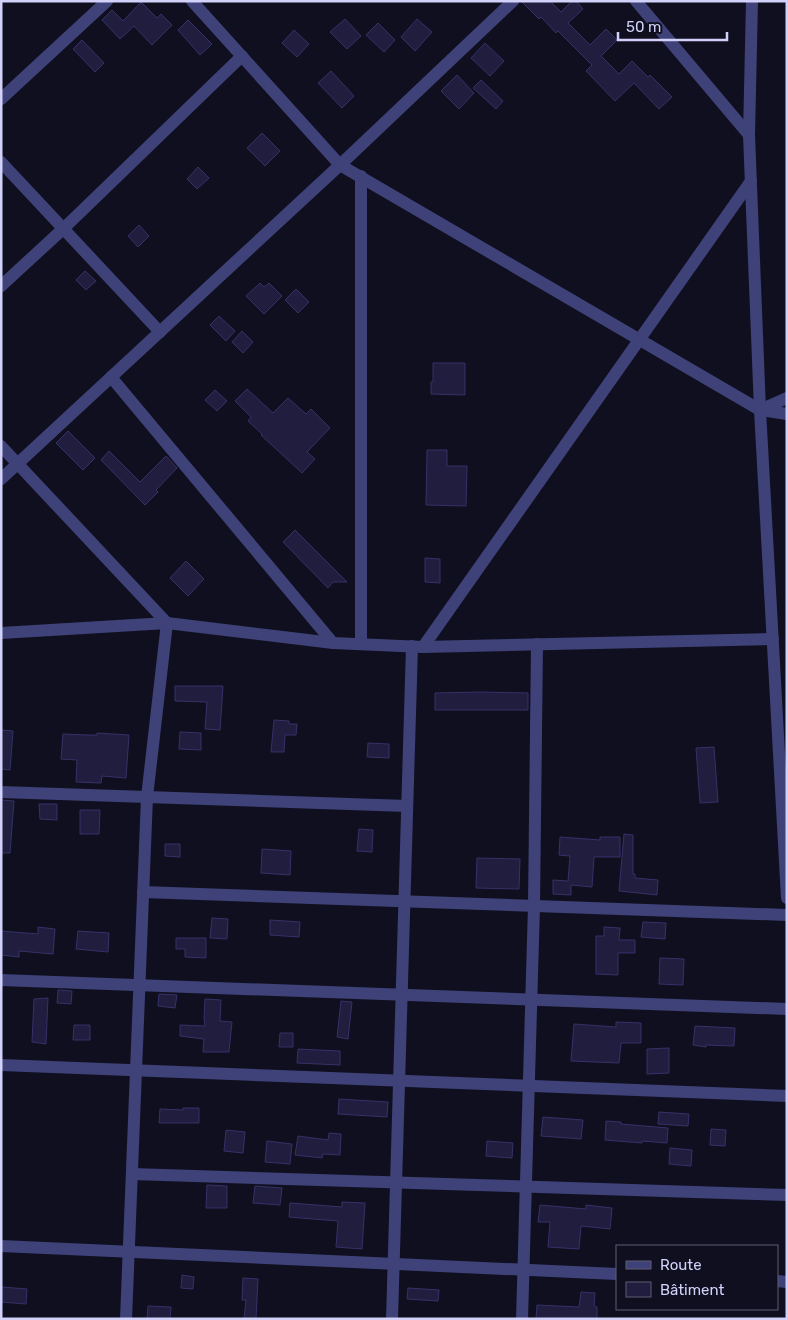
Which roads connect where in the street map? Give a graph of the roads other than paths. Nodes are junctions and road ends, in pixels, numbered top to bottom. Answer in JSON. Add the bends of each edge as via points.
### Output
{"nodes":[{"id":1,"x":107,"y":1,"type":"edge"},
{"id":2,"x":192,"y":1,"type":"edge"},
{"id":3,"x":513,"y":1,"type":"edge"},
{"id":4,"x":636,"y":1,"type":"edge"},
{"id":5,"x":752,"y":1,"type":"edge"},
{"id":6,"x":242,"y":56,"type":"junction"},
{"id":7,"x":1,"y":99,"type":"edge"},
{"id":8,"x":749,"y":135,"type":"junction"},
{"id":9,"x":1,"y":162,"type":"edge"},
{"id":10,"x":340,"y":164,"type":"junction"},
{"id":11,"x":361,"y":176,"type":"junction"},
{"id":12,"x":751,"y":181,"type":"junction"},
{"id":13,"x":63,"y":230,"type":"junction"},
{"id":14,"x":1,"y":286,"type":"edge"},
{"id":15,"x":160,"y":332,"type":"junction"},
{"id":16,"x":640,"y":338,"type":"junction"},
{"id":17,"x":111,"y":377,"type":"junction"},
{"id":18,"x":787,"y":398,"type":"edge"},
{"id":19,"x":760,"y":410,"type":"junction"},
{"id":20,"x":787,"y":414,"type":"edge"},
{"id":21,"x":1,"y":446,"type":"edge"},
{"id":22,"x":17,"y":463,"type":"junction"},
{"id":23,"x":1,"y":479,"type":"edge"},
{"id":24,"x":167,"y":623,"type":"junction"},
{"id":25,"x":1,"y":633,"type":"edge"},
{"id":26,"x":773,"y":640,"type":"junction"},
{"id":27,"x":333,"y":643,"type":"junction"},
{"id":28,"x":361,"y":644,"type":"junction"},
{"id":29,"x":537,"y":644,"type":"junction"},
{"id":30,"x":418,"y":646,"type":"junction"},
{"id":31,"x":784,"y":749,"type":"edge"},
{"id":32,"x":1,"y":792,"type":"edge"},
{"id":33,"x":147,"y":797,"type":"junction"},
{"id":34,"x":408,"y":806,"type":"junction"},
{"id":35,"x":144,"y":892,"type":"junction"},
{"id":36,"x":787,"y":898,"type":"edge"},
{"id":37,"x":405,"y":901,"type":"junction"},
{"id":38,"x":534,"y":906,"type":"junction"},
{"id":39,"x":787,"y":915,"type":"edge"},
{"id":40,"x":1,"y":980,"type":"edge"},
{"id":41,"x":140,"y":985,"type":"junction"},
{"id":42,"x":402,"y":995,"type":"junction"},
{"id":43,"x":531,"y":999,"type":"junction"},
{"id":44,"x":787,"y":1009,"type":"edge"},
{"id":45,"x":1,"y":1065,"type":"edge"},
{"id":46,"x":136,"y":1070,"type":"junction"},
{"id":47,"x":399,"y":1081,"type":"junction"},
{"id":48,"x":528,"y":1086,"type":"junction"},
{"id":49,"x":787,"y":1096,"type":"edge"},
{"id":50,"x":132,"y":1174,"type":"junction"},
{"id":51,"x":396,"y":1183,"type":"junction"},
{"id":52,"x":525,"y":1187,"type":"junction"},
{"id":53,"x":787,"y":1195,"type":"edge"},
{"id":54,"x":1,"y":1246,"type":"edge"},
{"id":55,"x":129,"y":1252,"type":"junction"},
{"id":56,"x":394,"y":1264,"type":"junction"},
{"id":57,"x":523,"y":1270,"type":"junction"},
{"id":58,"x":616,"y":1274,"type":"edge"},
{"id":59,"x":126,"y":1319,"type":"edge"},
{"id":60,"x":392,"y":1319,"type":"edge"},
{"id":61,"x":522,"y":1319,"type":"edge"}],
"edges":[{"from":1,"to":7,"type":"street"},
{"from":2,"to":6,"type":"street"},
{"from":3,"to":10,"type":"street"},
{"from":4,"to":8,"type":"street"},
{"from":5,"to":8,"type":"street"},
{"from":6,"to":10,"type":"street"},
{"from":6,"to":13,"type":"street"},
{"from":8,"to":12,"type":"street"},
{"from":9,"to":13,"type":"street"},
{"from":10,"to":11,"type":"street"},
{"from":10,"to":15,"type":"street"},
{"from":11,"to":16,"type":"street"},
{"from":11,"to":28,"type":"street"},
{"from":12,"to":16,"type":"street"},
{"from":12,"to":19,"type":"street"},
{"from":13,"to":14,"type":"street"},
{"from":13,"to":15,"type":"street"},
{"from":15,"to":17,"type":"street"},
{"from":16,"to":19,"type":"street"},
{"from":16,"to":30,"type":"street"},
{"from":17,"to":22,"type":"street"},
{"from":17,"to":27,"type":"street"},
{"from":18,"to":19,"type":"street"},
{"from":19,"to":20,"type":"street"},
{"from":19,"to":26,"type":"street"},
{"from":21,"to":22,"type":"street"},
{"from":22,"to":23,"type":"street"},
{"from":22,"to":24,"type":"street"},
{"from":24,"to":25,"type":"street"},
{"from":24,"to":27,"type":"street"},
{"from":24,"to":33,"type":"street"},
{"from":26,"to":29,"type":"street"},
{"from":26,"to":31,"type":"street"},
{"from":27,"to":28,"type":"street"},
{"from":28,"to":30,"type":"street"},
{"from":29,"to":30,"type":"street"},
{"from":29,"to":38,"type":"street"},
{"from":30,"to":34,"type":"street"},
{"from":31,"to":36,"type":"street"},
{"from":32,"to":33,"type":"street"},
{"from":33,"to":34,"type":"street"},
{"from":33,"to":35,"type":"street"},
{"from":34,"to":37,"type":"street"},
{"from":35,"to":37,"type":"street"},
{"from":35,"to":41,"type":"street"},
{"from":37,"to":38,"type":"street"},
{"from":37,"to":42,"type":"street"},
{"from":38,"to":39,"type":"street"},
{"from":38,"to":43,"type":"street"},
{"from":40,"to":41,"type":"street"},
{"from":41,"to":42,"type":"street"},
{"from":41,"to":46,"type":"street"},
{"from":42,"to":43,"type":"street"},
{"from":42,"to":47,"type":"street"},
{"from":43,"to":44,"type":"street"},
{"from":43,"to":48,"type":"street"},
{"from":45,"to":46,"type":"street"},
{"from":46,"to":47,"type":"street"},
{"from":46,"to":50,"type":"street"},
{"from":47,"to":48,"type":"street"},
{"from":47,"to":51,"type":"street"},
{"from":48,"to":49,"type":"street"},
{"from":48,"to":52,"type":"street"},
{"from":50,"to":51,"type":"street"},
{"from":50,"to":55,"type":"street"},
{"from":51,"to":52,"type":"street"},
{"from":51,"to":56,"type":"street"},
{"from":52,"to":53,"type":"street"},
{"from":52,"to":57,"type":"street"},
{"from":54,"to":55,"type":"street"},
{"from":55,"to":56,"type":"street"},
{"from":55,"to":59,"type":"street"},
{"from":56,"to":57,"type":"street"},
{"from":56,"to":60,"type":"street"},
{"from":57,"to":58,"type":"street"},
{"from":57,"to":61,"type":"street"}]}
